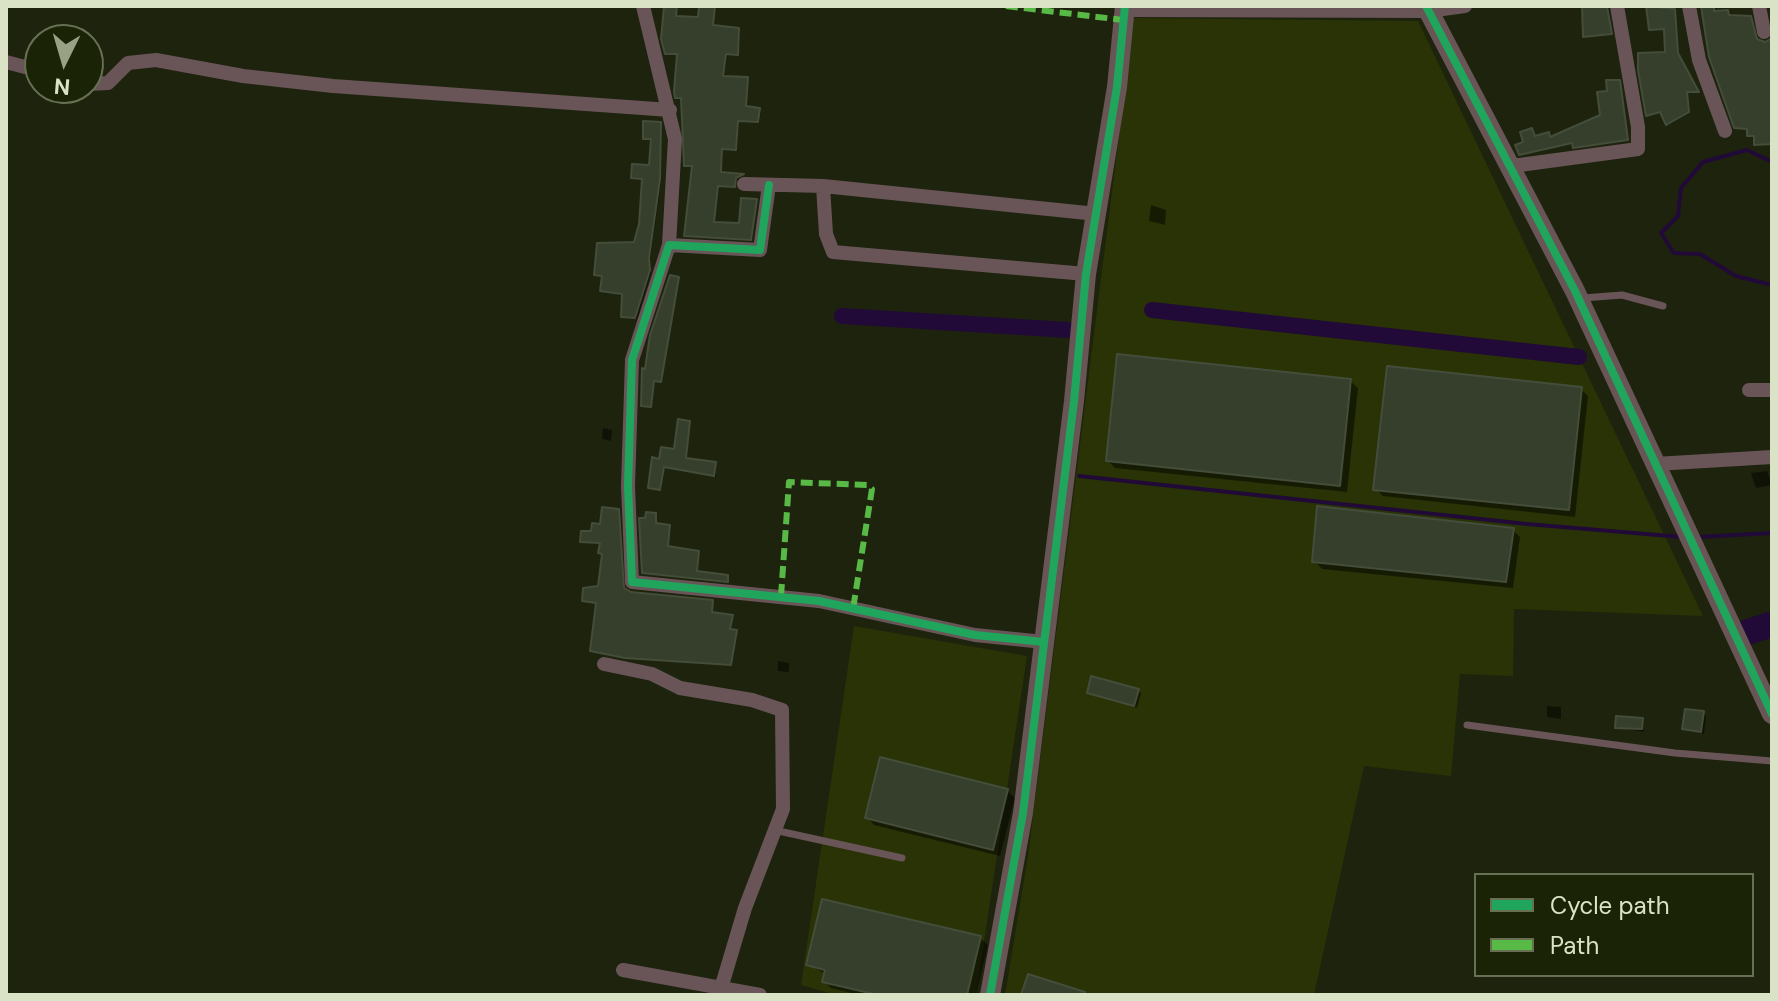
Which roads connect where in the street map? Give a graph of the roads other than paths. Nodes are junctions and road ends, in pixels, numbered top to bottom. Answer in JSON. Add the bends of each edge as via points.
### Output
{"nodes":[{"id":1,"x":643,"y":6,"type":"edge"},
{"id":2,"x":1465,"y":6,"type":"edge"},
{"id":3,"x":1617,"y":6,"type":"edge"},
{"id":4,"x":1689,"y":6,"type":"edge"},
{"id":5,"x":1759,"y":6,"type":"edge"},
{"id":6,"x":1125,"y":8,"type":"edge"},
{"id":7,"x":1427,"y":8,"type":"edge"},
{"id":8,"x":1764,"y":32,"type":"dead end"},
{"id":9,"x":104,"y":83,"type":"edge"},
{"id":10,"x":670,"y":110,"type":"junction"},
{"id":11,"x":1725,"y":131,"type":"dead end"},
{"id":12,"x":1512,"y":166,"type":"junction"},
{"id":13,"x":744,"y":184,"type":"dead end"},
{"id":14,"x":769,"y":185,"type":"junction"},
{"id":15,"x":823,"y":186,"type":"junction"},
{"id":16,"x":1097,"y":214,"type":"junction"},
{"id":17,"x":669,"y":245,"type":"junction"},
{"id":18,"x":1086,"y":274,"type":"junction"},
{"id":19,"x":1578,"y":299,"type":"junction"},
{"id":20,"x":1663,"y":306,"type":"dead end"},
{"id":21,"x":1749,"y":390,"type":"dead end"},
{"id":22,"x":1772,"y":390,"type":"edge"},
{"id":23,"x":1772,"y":457,"type":"edge"},
{"id":24,"x":1655,"y":464,"type":"junction"},
{"id":25,"x":1044,"y":642,"type":"junction"},
{"id":26,"x":604,"y":664,"type":"dead end"},
{"id":27,"x":1772,"y":714,"type":"edge"},
{"id":28,"x":1467,"y":725,"type":"dead end"},
{"id":29,"x":1772,"y":761,"type":"edge"},
{"id":30,"x":774,"y":830,"type":"junction"},
{"id":31,"x":902,"y":858,"type":"dead end"},
{"id":32,"x":623,"y":970,"type":"dead end"},
{"id":33,"x":720,"y":992,"type":"edge"},
{"id":34,"x":760,"y":995,"type":"edge"},
{"id":35,"x":990,"y":995,"type":"edge"}],
"edges":[{"from":1,"to":10,"type":"street","via":[[653,61]]},
{"from":2,"to":7,"type":"street"},
{"from":3,"to":12,"type":"street","via":[[1638,149]]},
{"from":4,"to":11,"type":"street","via":[[1699,60]]},
{"from":5,"to":8,"type":"street"},
{"from":6,"to":7,"type":"street"},
{"from":6,"to":16,"type":"street"},
{"from":7,"to":12,"type":"street"},
{"from":9,"to":10,"type":"street","via":[[128,63],[156,60],[333,86]]},
{"from":10,"to":17,"type":"street","via":[[676,160]]},
{"from":12,"to":19,"type":"street"},
{"from":13,"to":14,"type":"street"},
{"from":14,"to":15,"type":"street"},
{"from":14,"to":17,"type":"street","via":[[760,250]]},
{"from":15,"to":16,"type":"street"},
{"from":15,"to":18,"type":"street","via":[[827,245],[833,252]]},
{"from":16,"to":18,"type":"street"},
{"from":17,"to":25,"type":"street","via":[[632,360],[632,582],[809,600],[975,635]]},
{"from":18,"to":25,"type":"street"},
{"from":19,"to":20,"type":"lane","via":[[1622,295]]},
{"from":19,"to":24,"type":"street"},
{"from":21,"to":22,"type":"street"},
{"from":23,"to":24,"type":"street"},
{"from":24,"to":27,"type":"street"},
{"from":25,"to":35,"type":"street","via":[[1023,813]]},
{"from":26,"to":30,"type":"street","via":[[652,674],[680,688],[782,710],[785,794]]},
{"from":28,"to":29,"type":"lane"},
{"from":30,"to":31,"type":"lane"},
{"from":30,"to":33,"type":"street"},
{"from":32,"to":33,"type":"street"},
{"from":33,"to":34,"type":"street"}]}
